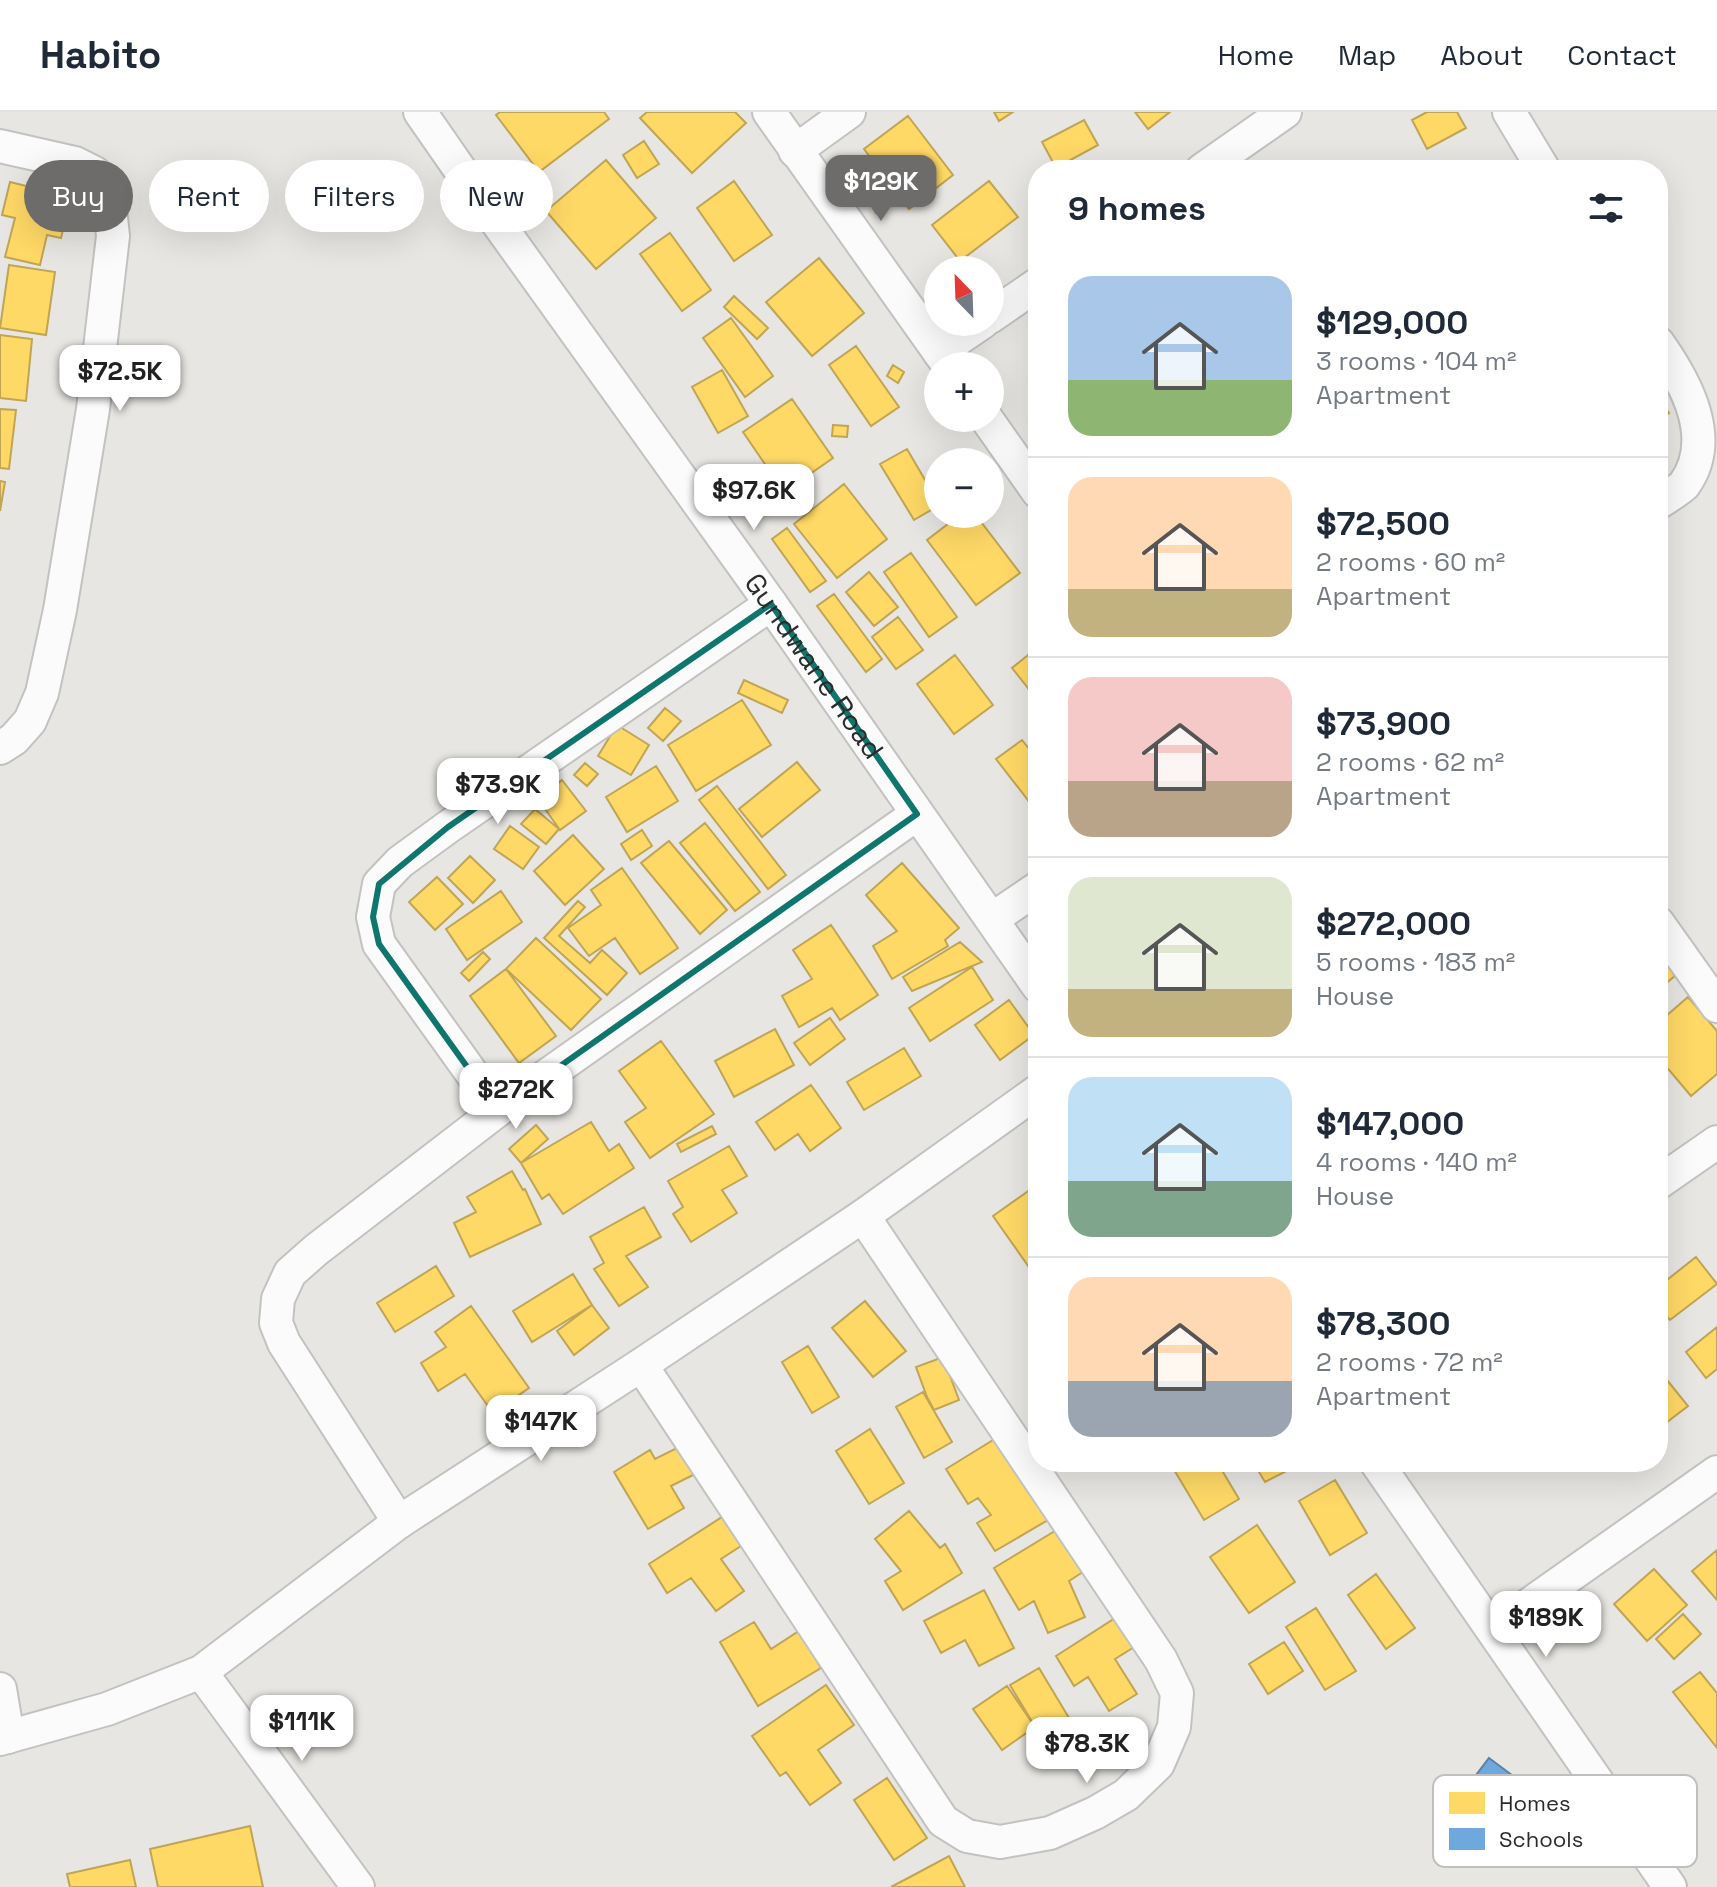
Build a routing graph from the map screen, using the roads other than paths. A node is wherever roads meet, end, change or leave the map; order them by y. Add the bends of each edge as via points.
1 (420, 112) edge
2 (769, 112) edge
3 (849, 112) edge
4 (1285, 112) edge
5 (1509, 112) edge
6 (0, 146) edge
7 (795, 151) junction
8 (1216, 160) edge
9 (1538, 160) edge
10 (1028, 291) edge
11 (1004, 307) edge
12 (968, 336) edge
13 (939, 352) edge
14 (951, 352) edge
15 (1668, 357) edge
16 (996, 432) edge
17 (1028, 478) edge
18 (1668, 496) edge
19 (771, 604) junction
20 (0, 748) edge
21 (917, 814) junction
22 (1028, 895) edge
23 (992, 919) junction
24 (1668, 937) edge
25 (1028, 971) edge
26 (1717, 1006) edge
27 (1028, 1098) edge
28 (498, 1110) junction
29 (1717, 1142) edge
30 (1668, 1176) edge
31 (863, 1216) junction
32 (641, 1365) junction
33 (1028, 1461) edge
34 (1035, 1472) edge
35 (1383, 1472) edge
36 (1717, 1472) edge
37 (399, 1522) junction
38 (1493, 1630) junction
39 (201, 1672) junction
40 (0, 1689) edge
41 (4, 1738) edge
42 (1593, 1775) edge
43 (1656, 1867) edge
44 (358, 1887) edge
45 (1670, 1887) edge

1 - 19 street, Gundwane Road
2 - 7 street
3 - 7 street
4 - 8 street
5 - 9 street
6 - 20 street via 75,163 95,173 108,191 113,236 93,409 42,693 30,721
7 - 13 street
10 - 11 street
12 - 14 street
15 - 18 street via 1696,395 1708,434 1702,463
16 - 17 street
19 - 21 street, Gundwane Road
19 - 28 street via 448,827 379,884 373,917 379,944
21 - 23 street, Gundwane Road
21 - 28 street
22 - 23 street
23 - 25 street, Gundwane Road
24 - 26 street
27 - 31 street
28 - 37 street via 307,1258 290,1273 278,1299 276,1323 284,1343
29 - 30 street
31 - 32 street
31 - 33 street
32 - 34 street via 943,1821 967,1836 1000,1842 1050,1833 1126,1795 1158,1764 1174,1727 1177,1693 1161,1660
32 - 37 street
35 - 38 street
36 - 38 street
37 - 39 street
38 - 42 street
39 - 41 street via 107,1709
39 - 44 street
40 - 41 street
43 - 45 street

